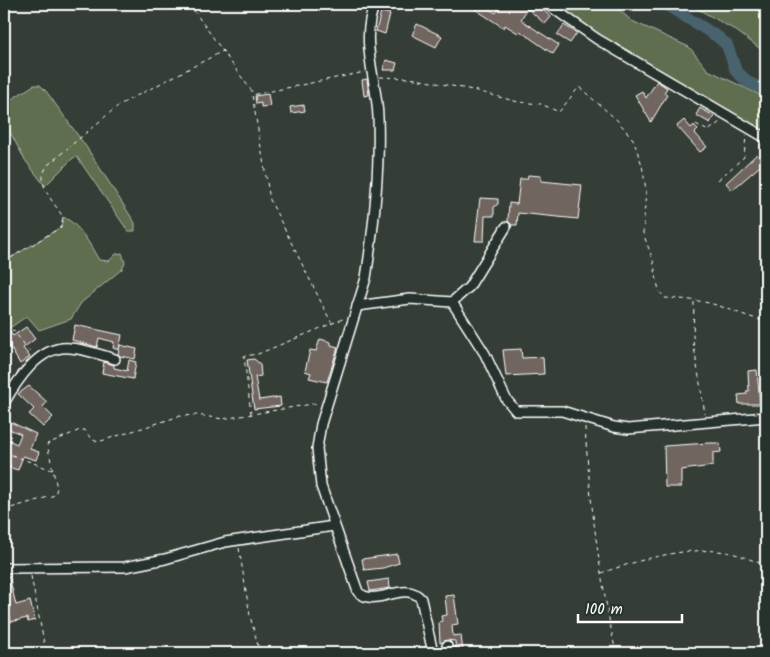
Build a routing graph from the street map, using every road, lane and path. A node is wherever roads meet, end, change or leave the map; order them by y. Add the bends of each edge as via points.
1 (189, 4) edge
2 (375, 4) edge
3 (547, 4) edge
4 (223, 51) junction
5 (374, 74) junction
6 (253, 93) junction
7 (726, 114) junction
8 (696, 124) dead end
9 (745, 125) junction
10 (766, 138) edge
11 (718, 180) dead end
12 (506, 227) dead end
13 (4, 262) edge
14 (694, 301) junction
15 (452, 302) junction
16 (355, 310) junction
17 (766, 321) edge
18 (332, 324) junction
19 (4, 332) edge
20 (115, 359) dead end
21 (37, 360) junction
22 (328, 401) junction
23 (4, 403) edge
24 (252, 414) junction
25 (584, 416) junction
26 (766, 418) edge
27 (707, 422) junction
28 (4, 452) edge
29 (52, 470) junction
30 (4, 510) edge
31 (334, 526) junction
32 (238, 540) junction
33 (766, 565) edge
34 (4, 568) edge
35 (29, 568) junction
36 (600, 573) junction
37 (46, 653) edge
38 (260, 653) edge
39 (433, 653) edge
40 (616, 653) edge

1 - 4 path
2 - 5 street via 368,33
3 - 7 street via 580,28
4 - 6 path
4 - 13 path via 119,105 49,164 42,172 41,181 63,217 61,228
5 - 6 path
5 - 14 path via 473,90 518,102 541,104 559,112 579,87 634,139 646,190 643,233 659,291 665,298
5 - 16 street via 378,143 374,212 366,278
6 - 18 path via 270,200
7 - 8 path via 712,130
7 - 9 street
9 - 10 street
9 - 11 path via 747,146 744,157
12 - 15 street via 469,287
14 - 17 path
14 - 27 path via 693,341
15 - 16 street via 410,300
15 - 25 street via 516,411 562,411
16 - 18 path
16 - 22 street
18 - 24 path via 258,354 244,356
19 - 21 path via 13,330
20 - 21 street via 66,348 51,351
21 - 23 street via 23,374
22 - 24 path
22 - 31 street via 317,448 318,468
24 - 29 path via 223,419 180,416 98,442 91,439 85,430 80,430 47,444
25 - 27 street via 628,429
25 - 36 path
26 - 27 street
28 - 29 path
29 - 30 path via 57,488 55,495
31 - 32 street
31 - 39 street via 362,596 372,598 408,591 421,599
32 - 35 street via 125,566
32 - 38 path
33 - 36 path via 726,552 688,552 640,560
34 - 35 street
35 - 37 path
36 - 40 path

